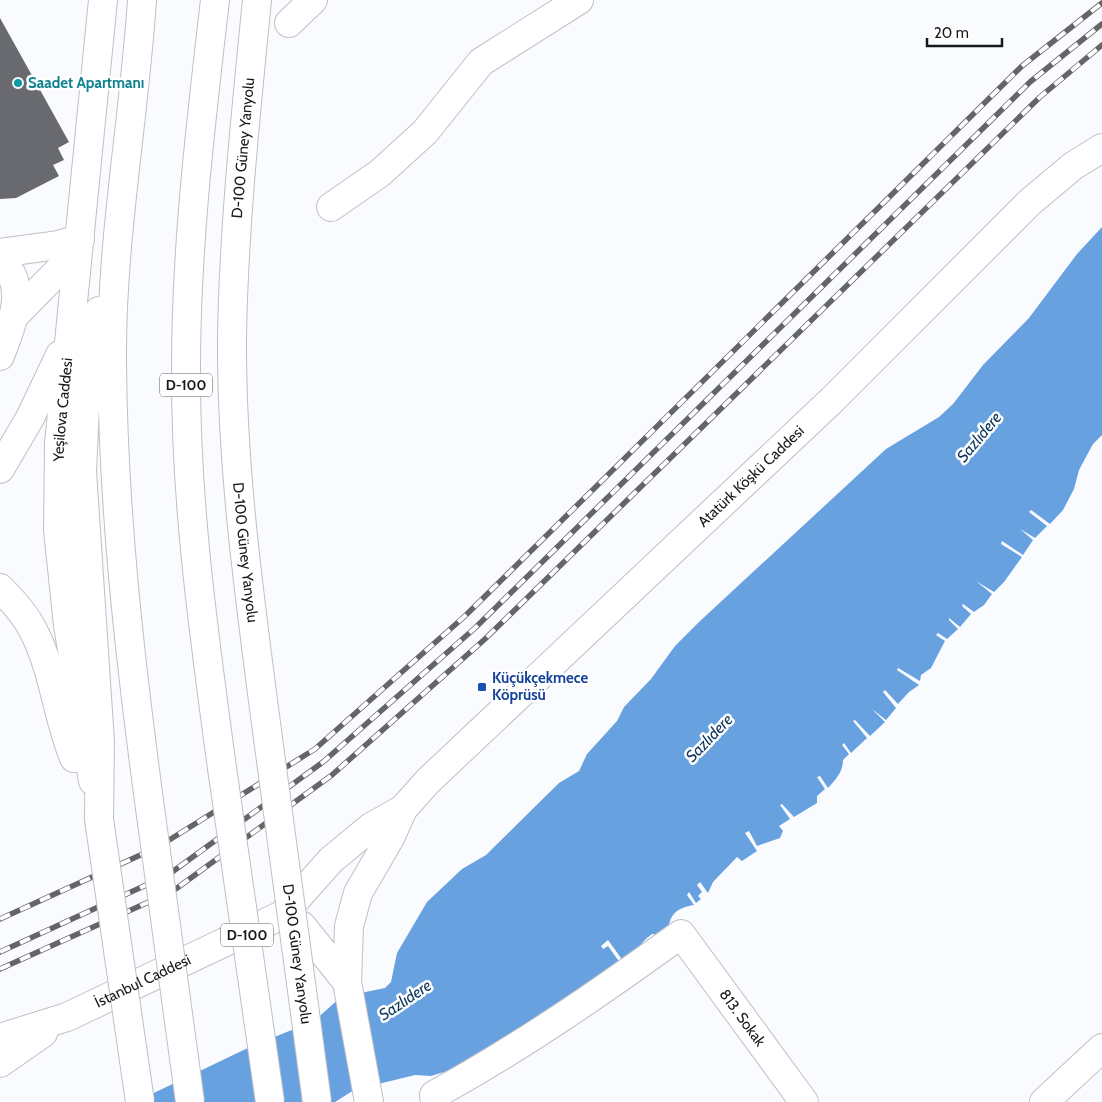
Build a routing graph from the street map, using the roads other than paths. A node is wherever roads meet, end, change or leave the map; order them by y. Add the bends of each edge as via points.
1 (103, 0) edge
2 (142, 0) edge
3 (215, 0) edge
4 (256, 0) edge
5 (313, 0) edge
6 (579, 0) edge
7 (289, 23) dead end
8 (1102, 148) edge
9 (123, 179) junction
10 (330, 207) dead end
11 (80, 240) junction
12 (0, 253) edge
13 (0, 260) edge
14 (16, 314) junction
15 (69, 333) junction
16 (0, 356) edge
17 (0, 469) edge
18 (5, 597) edge
19 (403, 808) junction
20 (99, 819) junction
21 (282, 915) junction
22 (347, 982) junction
23 (67, 1017) junction
24 (0, 1038) edge
25 (1102, 1048) edge
26 (0, 1063) edge
27 (140, 1102) edge
28 (190, 1102) edge
29 (270, 1102) edge
30 (317, 1102) edge
31 (369, 1102) edge
32 (435, 1102) edge
33 (804, 1102) edge
34 (1044, 1102) edge

1 - 11 main road, Yeşilova Caddesi
2 - 9 main road via 137,78
3 - 29 main road, D-100, bridge via 191,248 186,367 188,462 200,603
4 - 30 main road, D-100 Güney Yanyolu, bridge via 235,234 232,337 235,450 267,731
5 - 7 main road
6 - 10 main road via 481,62 425,132 380,173
8 - 19 main road, Atatürk Köşkü Caddesi via 1073,166 1030,202 832,400
9 - 20 main road via 110,238 85,406 82,472 100,742
9 - 28 main road, bridge via 112,360 122,563 133,674
11 - 12 main road
11 - 14 main road via 70,259
11 - 15 main road, Yeşilova Caddesi
13 - 14 main road via 8,267 15,283
14 - 16 main road
15 - 17 main road via 30,418
15 - 20 main road, Yeşilova Caddesi via 59,443 58,530 70,644
18 - 20 main road via 33,630 49,671 70,749
19 - 21 main road via 371,827 331,860
19 - 22 main road via 390,838 358,893 349,926
20 - 27 main road, bridge
21 - 22 main road via 302,926
21 - 23 main road, İstanbul Caddesi
22 - 31 main road
23 - 24 main road, İstanbul Caddesi
23 - 26 main road
25 - 34 main road
32 - 33 main road, 813. Sokak via 434,1095 601,992 681,934

